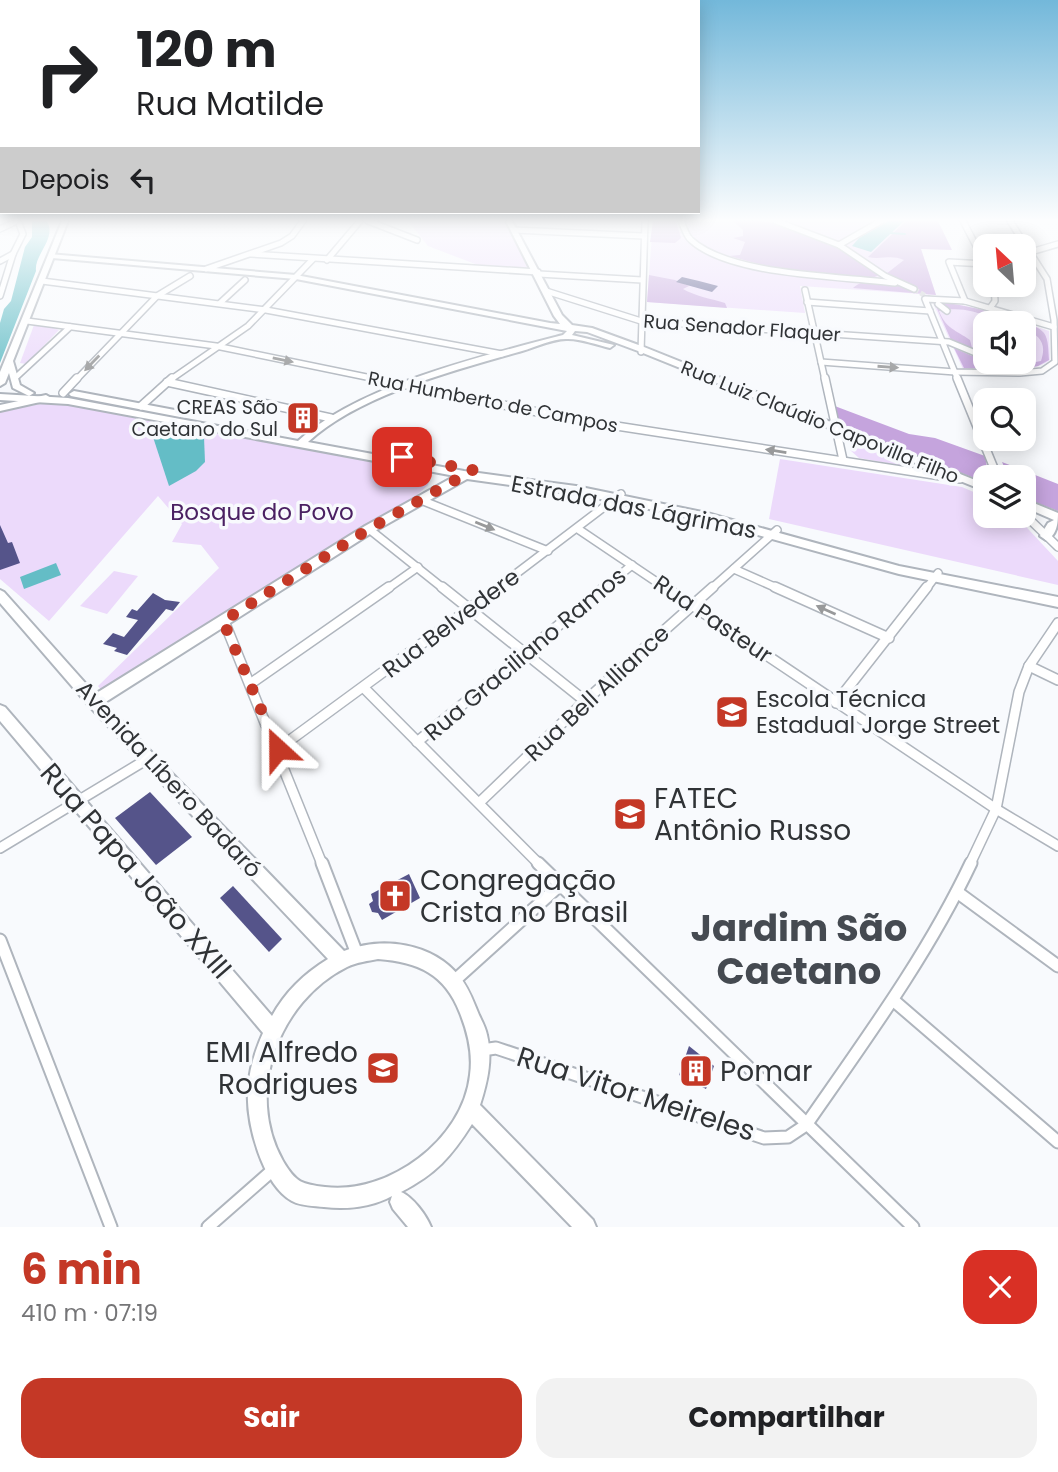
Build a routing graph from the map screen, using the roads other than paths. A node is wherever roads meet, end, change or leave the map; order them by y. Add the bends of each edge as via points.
1 (186, 278) edge
2 (221, 278) edge
3 (273, 278) edge
4 (295, 278) edge
5 (540, 278) edge
6 (616, 278) edge
7 (858, 278) edge
8 (888, 278) edge
9 (956, 278) edge
10 (1046, 278) edge
11 (872, 279) joint
12 (244, 280) junction
13 (642, 280) joint
14 (42, 281) joint
15 (293, 281) junction
16 (895, 283) junction
17 (2, 286) edge
18 (914, 289) tunnel mouth
19 (805, 290) dead end
20 (546, 291) junction
21 (0, 296) edge
22 (158, 296) junction
23 (995, 298) edge
24 (965, 301) junction
25 (807, 302) junction
26 (220, 303) junction
27 (938, 304) tunnel mouth
28 (1055, 304) edge
29 (990, 308) junction
30 (266, 310) junction
31 (930, 311) junction
32 (947, 311) dead end
33 (558, 316) junction
34 (27, 321) junction
35 (641, 321) junction
36 (1055, 322) edge
37 (567, 326) junction
38 (70, 327) junction
39 (549, 329) junction
40 (121, 333) junction
41 (815, 333) junction
42 (564, 337) junction
43 (943, 341) junction
44 (618, 343) junction
45 (216, 346) junction
46 (528, 347) junction
47 (641, 350) junction
48 (973, 352) edge
49 (502, 355) junction
50 (10, 362) junction
51 (821, 362) junction
52 (955, 372) junction
53 (14, 379) junction
54 (167, 382) junction
55 (0, 383) edge
56 (407, 385) junction
57 (0, 392) edge
58 (29, 393) junction
59 (63, 393) junction
60 (0, 397) edge
61 (46, 398) junction
62 (141, 406) junction
63 (0, 408) edge
64 (331, 418) junction
65 (835, 429) junction
66 (301, 442) junction
67 (843, 460) junction
68 (993, 465) edge
69 (428, 468) junction
70 (470, 472) junction
71 (960, 479) junction
72 (973, 484) edge
73 (433, 493) junction
74 (619, 497) junction
75 (421, 500) junction
76 (1036, 509) edge
77 (1058, 520) edge
78 (1036, 526) edge
79 (369, 529) junction
80 (578, 529) junction
81 (775, 532) junction
82 (1046, 536) junction
83 (1058, 547) edge
84 (548, 551) junction
85 (632, 565) junction
86 (418, 567) junction
87 (734, 569) junction
88 (937, 576) junction
89 (0, 594) edge
90 (1058, 595) edge
91 (1058, 602) edge
92 (694, 605) junction
93 (470, 610) junction
94 (223, 621) junction
95 (1058, 623) edge
96 (888, 638) junction
97 (524, 654) junction
98 (1030, 666) junction
99 (1058, 680) edge
100 (250, 684) junction
101 (364, 688) junction
102 (585, 701) junction
103 (94, 702) junction
104 (836, 703) junction
105 (0, 711) edge
106 (418, 742) junction
107 (278, 749) junction
108 (149, 758) junction
109 (480, 802) junction
110 (76, 803) junction
111 (996, 809) junction
112 (1058, 846) edge
113 (0, 848) edge
114 (560, 885) junction
115 (957, 892) junction
116 (0, 940) edge
117 (349, 957) junction
118 (1058, 966) edge
119 (454, 981) junction
120 (893, 1000) junction
121 (272, 1031) junction
122 (482, 1051) junction
123 (474, 1112) junction
124 (806, 1125) junction
125 (1058, 1142) edge
126 (275, 1169) junction
127 (400, 1202) junction
128 (111, 1227) edge
129 (208, 1227) edge
130 (421, 1227) edge
131 (586, 1227) edge
132 (914, 1227) edge

1 - 22 street
2 - 12 street
3 - 15 street
4 - 15 street
5 - 20 street
6 - 13 street
7 - 11 street
8 - 16 street
9 - 24 street
10 - 28 street
11 - 16 street
12 - 15 street
12 - 26 street
13 - 35 street
14 - 22 street
14 - 34 main road
15 - 30 street
15 - 39 street
16 - 18 street
17 - 21 street
19 - 25 street
20 - 33 street
20 - 35 street, Rua Senador Flaquer
22 - 26 street
22 - 40 street
23 - 29 street
24 - 29 street
24 - 31 street via 925,299
25 - 31 street
25 - 41 street
26 - 30 street
27 - 32 street
28 - 36 street
29 - 36 street
30 - 45 street
30 - 49 street
31 - 43 street
33 - 37 street
33 - 39 street
34 - 38 street, Rua Humberto de Campos
34 - 50 main road
35 - 41 street, Rua Senador Flaquer
35 - 47 street
36 - 52 street via 1055,362 1042,371
37 - 39 street, Rua Luiz Claúdio Capovilla Filho
37 - 42 street via 571,331
37 - 44 street, Rua Luiz Claúdio Capovilla Filho
38 - 40 street, Rua Humberto de Campos
38 - 53 street
39 - 42 street, Rua Luiz Claúdio Capovilla Filho
39 - 46 street via 540,342
40 - 45 street, Rua Humberto de Campos
40 -> 59 street
41 - 43 street, Rua Senador Flaquer
41 - 51 street
42 - 44 street, Rua Luiz Claúdio Capovilla Filho
42 - 46 street
43 - 48 street, Rua Senador Flaquer
43 - 52 street
44 - 47 street, Rua Luiz Claúdio Capovilla Filho
45 - 54 street
45 -> 56 street, Rua Humberto de Campos
46 - 49 street
47 - 65 street, Rua Luiz Claúdio Capovilla Filho
49 - 56 street
50 - 53 street
50 - 55 main road
51 -> 52 street
51 - 65 street
52 - 68 street
53 - 58 main road
54 - 62 street
54 - 64 street
56 - 64 street
67 -> 56 street, Rua Humberto de Campos via 606,425
57 - 58 street, Estrada das Lágrimas
58 - 59 street, Estrada das Lágrimas
59 - 62 street, Estrada das Lágrimas
60 - 61 street, Estrada das Lágrimas
61 - 63 street
61 - 66 street, Estrada das Lágrimas
62 - 66 street, Estrada das Lágrimas
64 - 66 street
65 - 67 street
65 - 71 street, Rua Luiz Claúdio Capovilla Filho
66 - 69 street, Estrada das Lágrimas
66 - 70 street, Estrada das Lágrimas
67 - 71 street, Rua Humberto de Campos
69 - 70 street, Estrada das Lágrimas
69 - 73 street via 434,480
70 - 73 street
70 - 74 street, Estrada das Lágrimas
71 - 72 street, Rua Luiz Claúdio Capovilla Filho
73 - 75 street
74 - 80 street, Rua Belvedere
74 - 81 street, Estrada das Lágrimas
75 - 79 street
75 -> 84 street
76 - 77 street
77 - 82 street
78 - 82 street
79 - 86 street
79 - 94 street
80 - 84 street, Rua Belvedere
80 - 85 street, Rua Pasteur
81 - 87 street, Rua Bell Alliance
81 - 88 street, Estrada das Lágrimas via 880,566
82 - 83 street
84 - 93 street, Rua Belvedere
85 - 92 street, Rua Pasteur
85 - 97 street, Rua Graciliano Ramos
86 - 93 street
86 - 100 street
87 - 92 street, Rua Bell Alliance
96 -> 87 street
88 - 90 street, Estrada das Lágrimas
88 - 91 street, Estrada das Lágrimas
88 - 96 street
89 - 103 street, Avenida Líbero Badaró
92 - 102 street, Rua Bell Alliance
92 - 104 street, Rua Pasteur
93 - 97 street
93 - 101 street, Rua Belvedere
94 - 100 street
94 - 103 street
95 - 98 street
96 - 104 street
97 - 102 street
97 - 106 street, Rua Graciliano Ramos
98 - 99 street
98 - 111 street via 1010,728
100 - 107 street
101 - 106 street
101 - 107 street, Rua Belvedere
102 - 109 street, Rua Bell Alliance
103 - 108 street, Avenida Líbero Badaró
104 - 111 street, Rua Pasteur
105 - 110 street, Rua Papa João XXIII
106 - 109 street
107 - 117 street
108 - 110 street
108 - 117 street, Avenida Líbero Badaró
109 - 114 street
110 - 113 street
110 - 121 street, Rua Papa João XXIII
111 - 112 street, Rua Pasteur
111 - 115 street
114 - 119 street
114 - 124 street
115 - 118 street
115 - 120 street
116 - 128 street
117 - 119 street via 400,951 438,967
117 - 121 street via 314,977
119 - 122 street via 473,1013
120 - 124 street
120 - 125 street
121 - 126 street via 256,1094 259,1127
122 - 123 street via 482,1078
122 - 124 street, Rua Vitor Meireles via 496,1048 764,1138 788,1137
123 - 127 street via 464,1139 442,1170
123 - 131 street
124 - 132 street
126 - 127 street via 288,1186 315,1205 347,1214 381,1210
126 - 129 street
127 - 130 street

